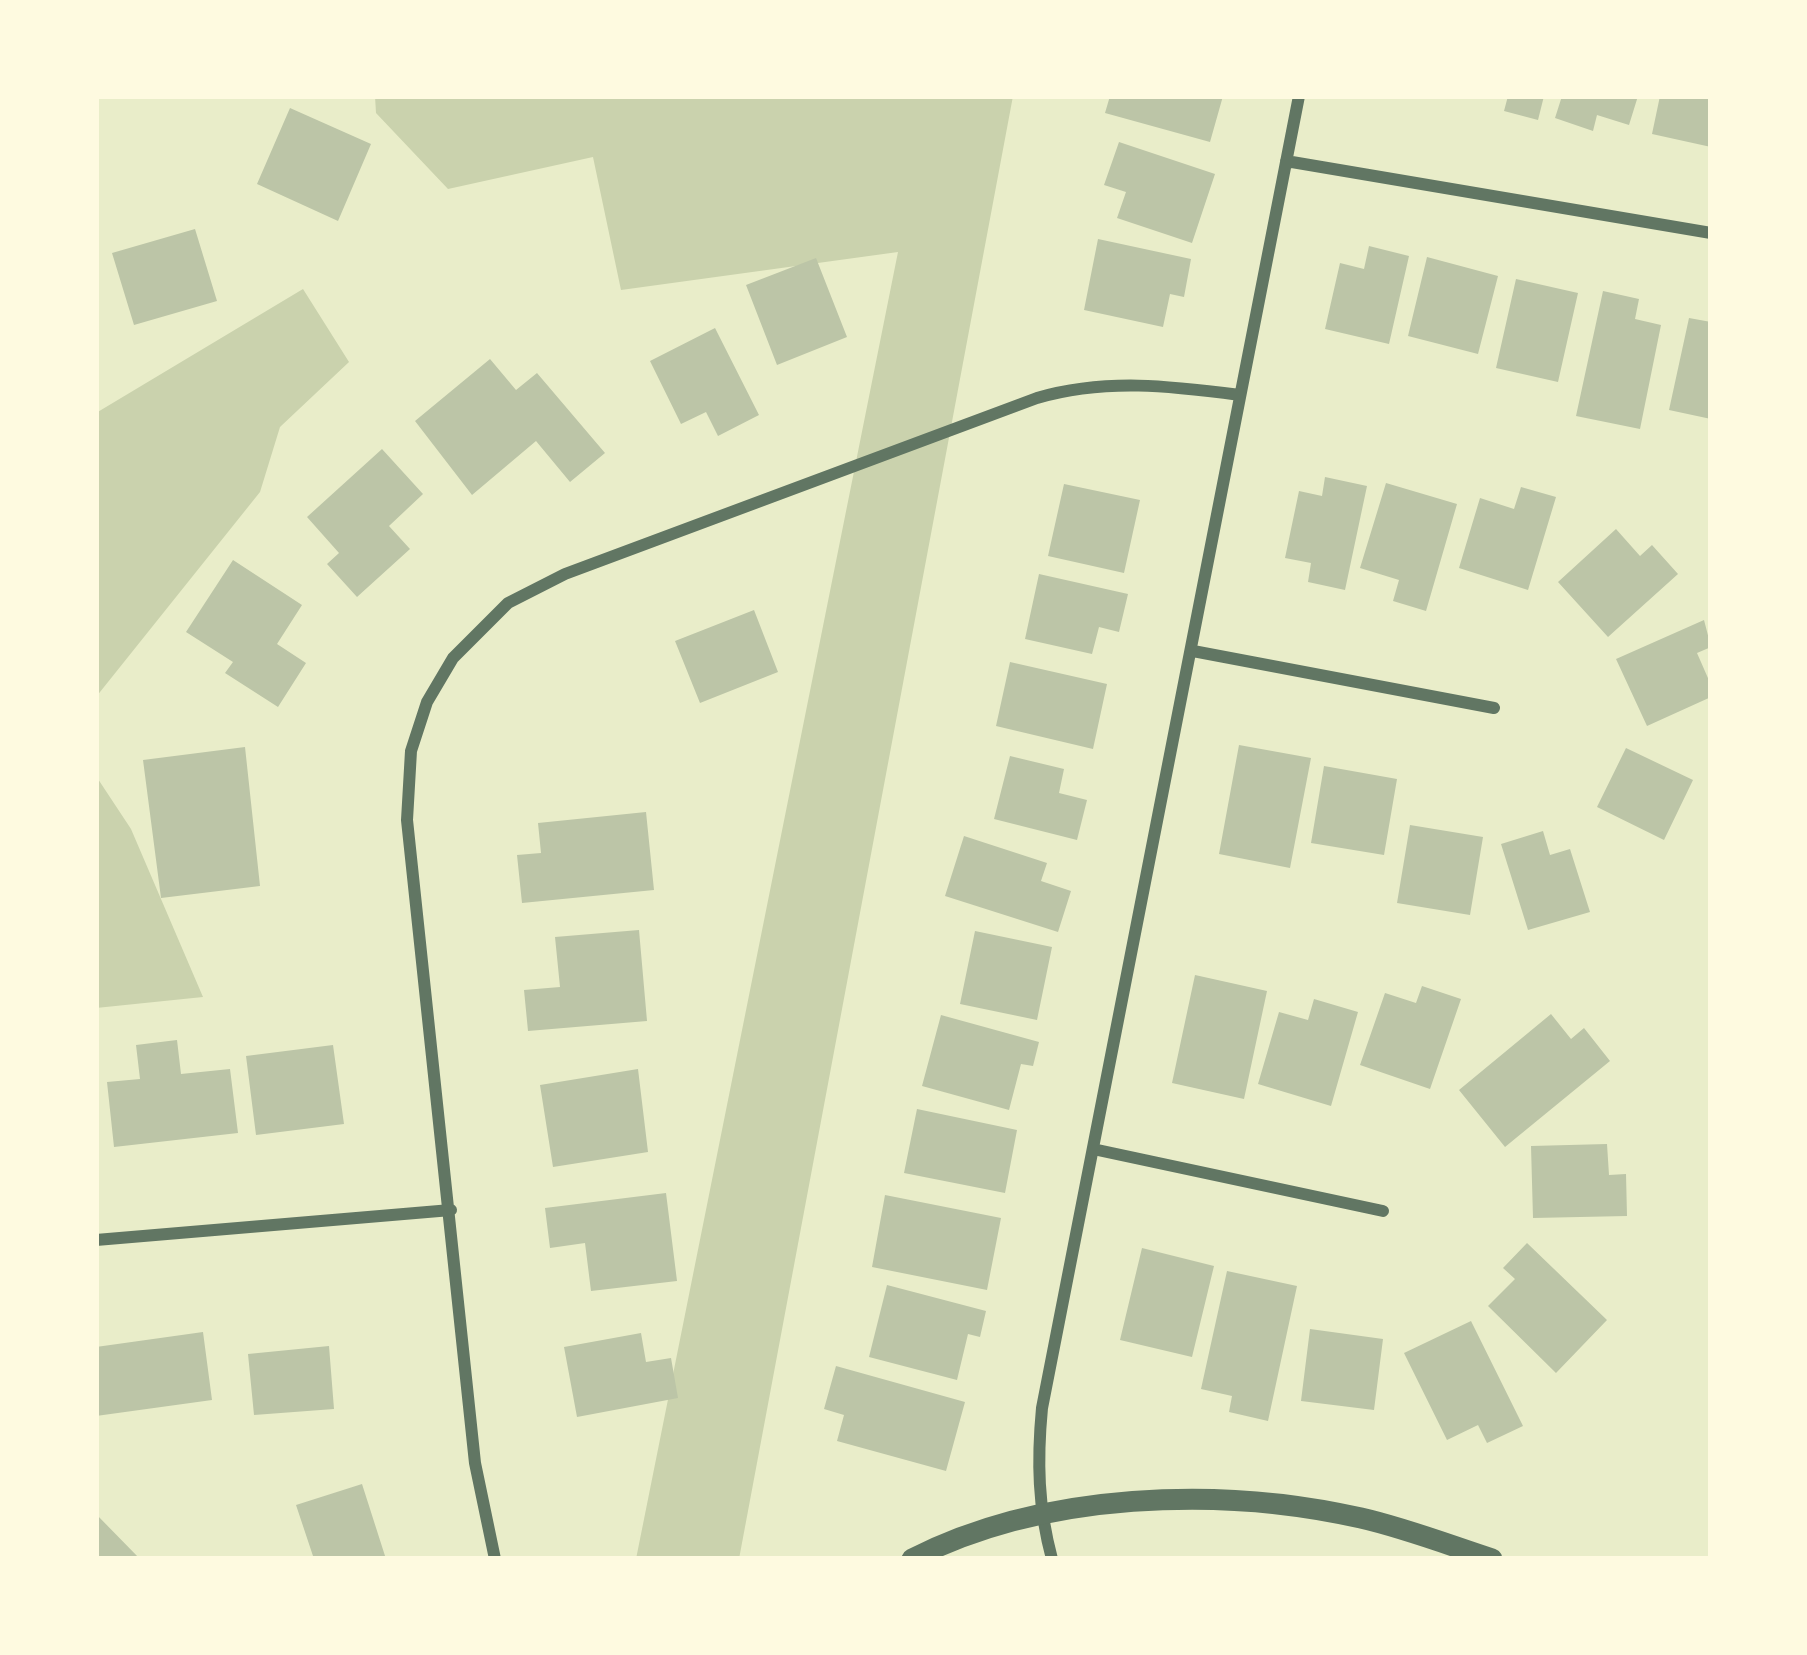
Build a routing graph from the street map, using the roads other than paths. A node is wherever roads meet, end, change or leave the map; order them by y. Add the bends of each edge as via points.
1 (1299, 96) edge
2 (1286, 161) junction
3 (1711, 233) edge
4 (1240, 395) junction
5 (1193, 651) junction
6 (1494, 708) dead end
7 (1093, 1149) junction
8 (451, 1210) junction
9 (1383, 1211) dead end
10 (96, 1240) edge
11 (1041, 1516) junction
12 (495, 1559) edge
13 (912, 1559) edge
14 (1052, 1559) edge
15 (1492, 1559) edge

1 - 2 street
2 - 3 street
2 - 4 street
4 - 5 street
4 - 8 street via 1106,384 1037,398 565,574 488,620 427,702 411,752 407,820
5 - 6 street
5 - 7 street
7 - 9 street
7 - 11 street via 1042,1408
8 - 10 street
8 - 12 street via 476,1463
11 - 13 street
11 - 14 street
11 - 15 street via 1219,1498 1364,1519

